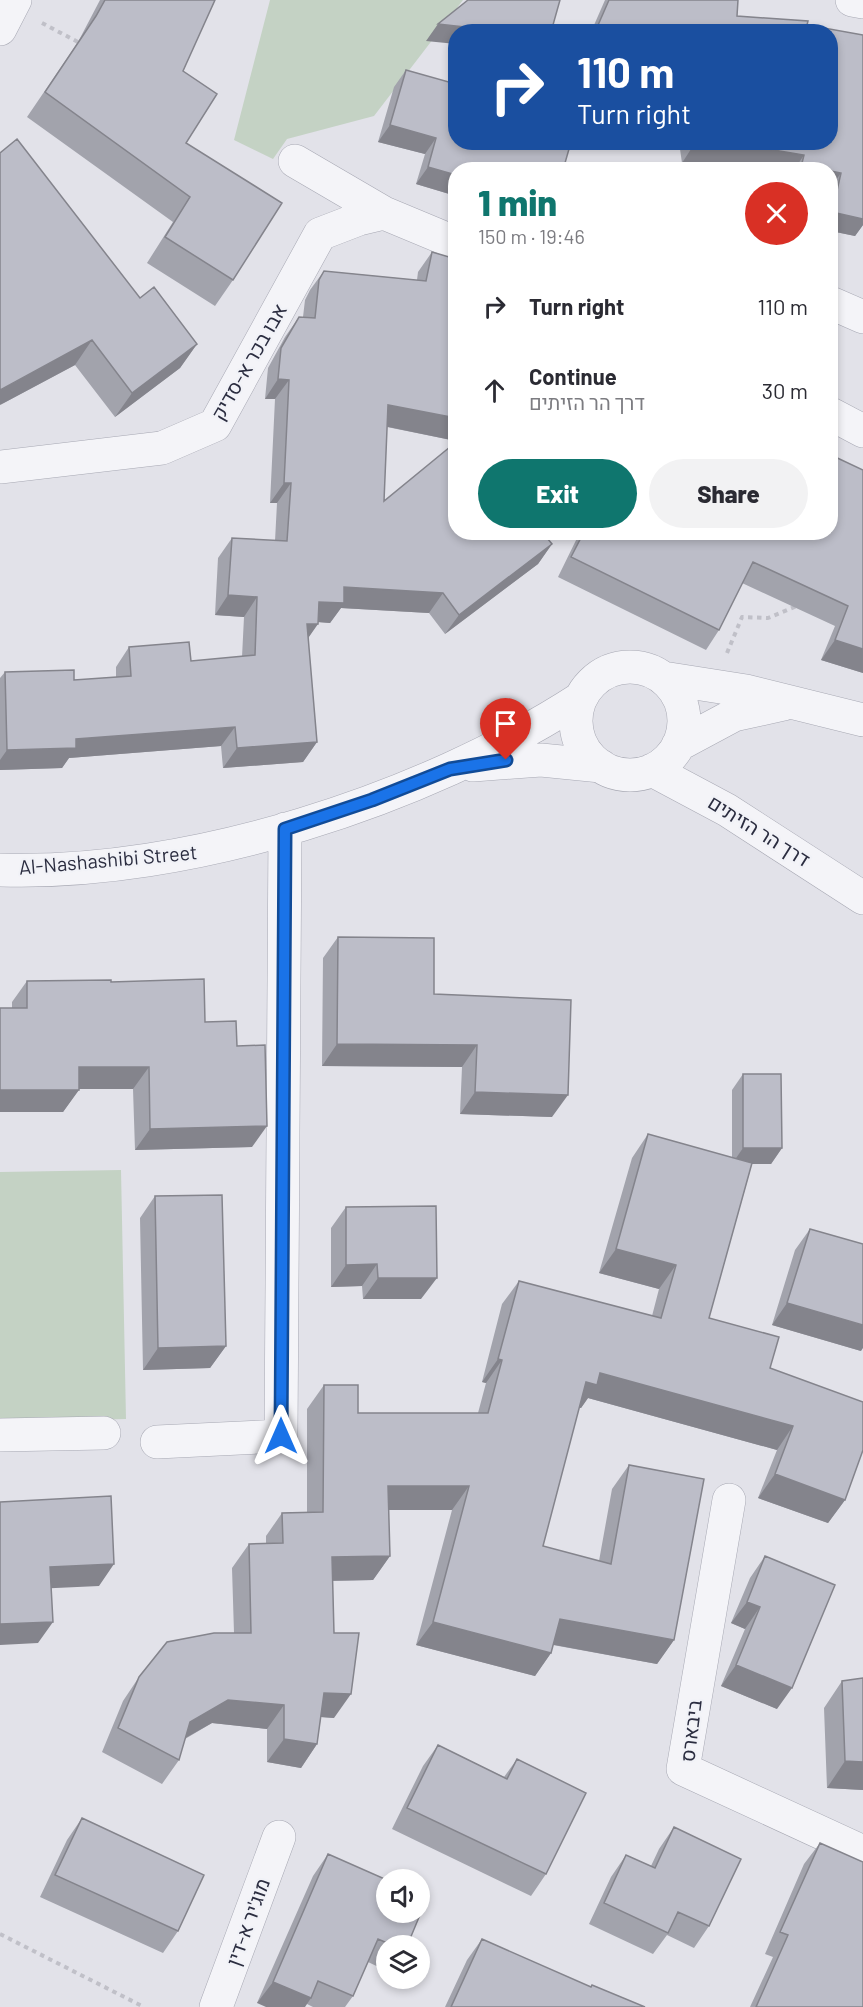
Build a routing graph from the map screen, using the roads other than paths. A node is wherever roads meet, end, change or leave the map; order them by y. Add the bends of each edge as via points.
1 (852, 0) edge
2 (863, 2) edge
3 (25, 10) edge
4 (0, 29) edge
5 (295, 161) dead end
6 (384, 213) junction
7 (448, 240) edge
8 (838, 306) edge
9 (863, 317) edge
10 (838, 418) edge
11 (863, 431) edge
12 (0, 466) edge
13 (663, 678) junction
14 (581, 698) junction
15 (801, 704) junction
16 (863, 720) edge
17 (678, 745) junction
18 (600, 766) junction
19 (450, 769) junction
20 (652, 770) junction
21 (285, 829) junction
22 (1, 870) edge
23 (863, 898) edge
24 (104, 1433) dead end
25 (0, 1435) edge
26 (157, 1442) dead end
27 (729, 1500) dead end
28 (279, 1837) dead end
29 (863, 1852) edge
30 (216, 2007) edge

1 - 2 street
3 - 4 street
5 - 6 street
6 - 7 street
6 - 12 street, אבו בכר א-סדיק via 320,234 215,425 162,448
8 - 9 street
10 - 11 street
13 - 14 street via 649,670 618,669 590,684
13 - 15 street
13 - 17 street via 680,702 683,731
14 - 18 street via 576,712 580,743
14 - 19 street
15 - 16 street
15 - 17 street via 782,704 734,715
17 - 20 street
18 - 19 street via 520,760
18 - 20 street via 626,775
19 - 21 street, Al-Nashashibi Street
20 - 23 street, דרך הר הזיתים via 710,800
21 - 22 street, Al-Nashashibi Street via 162,859
21 - 26 street via 281,1436
24 - 25 street
27 - 29 street, ביבארס via 683,1769
28 - 30 street, מוג'יר א-דין

